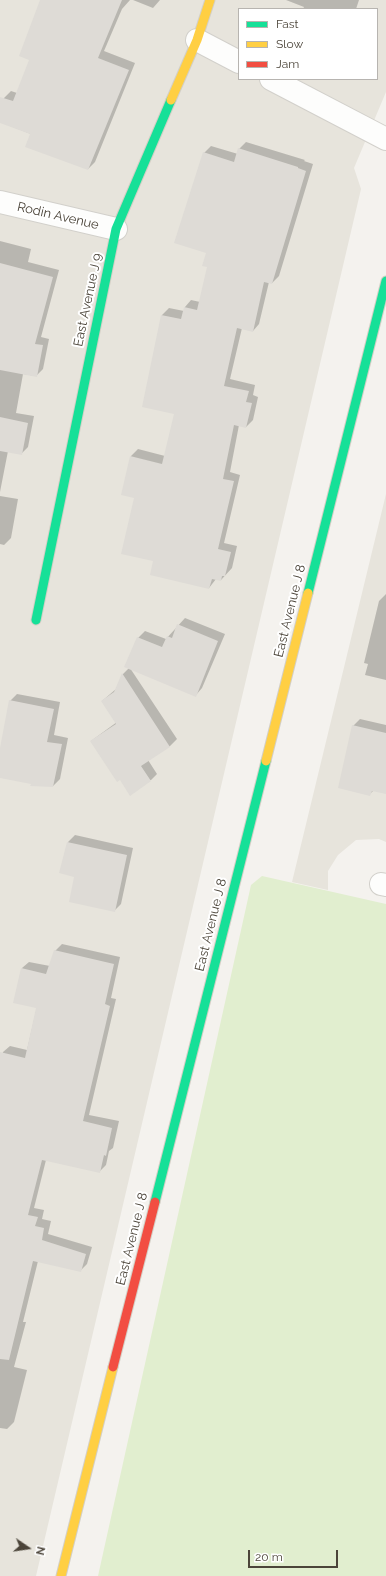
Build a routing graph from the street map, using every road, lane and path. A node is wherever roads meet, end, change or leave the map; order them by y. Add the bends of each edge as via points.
1 (210, 0) edge
2 (197, 40) junction
3 (238, 61) edge
4 (273, 80) edge
5 (386, 139) edge
6 (0, 202) edge
7 (116, 229) junction
8 (386, 281) edge
9 (36, 620) dead end
10 (61, 1576) edge

1 - 2 street, East Avenue J 9
2 - 3 street
2 - 7 street, East Avenue J 9
4 - 5 street
6 - 7 street, Rodin Avenue
7 - 9 street, East Avenue J 9
8 - 10 street, East Avenue J 8

